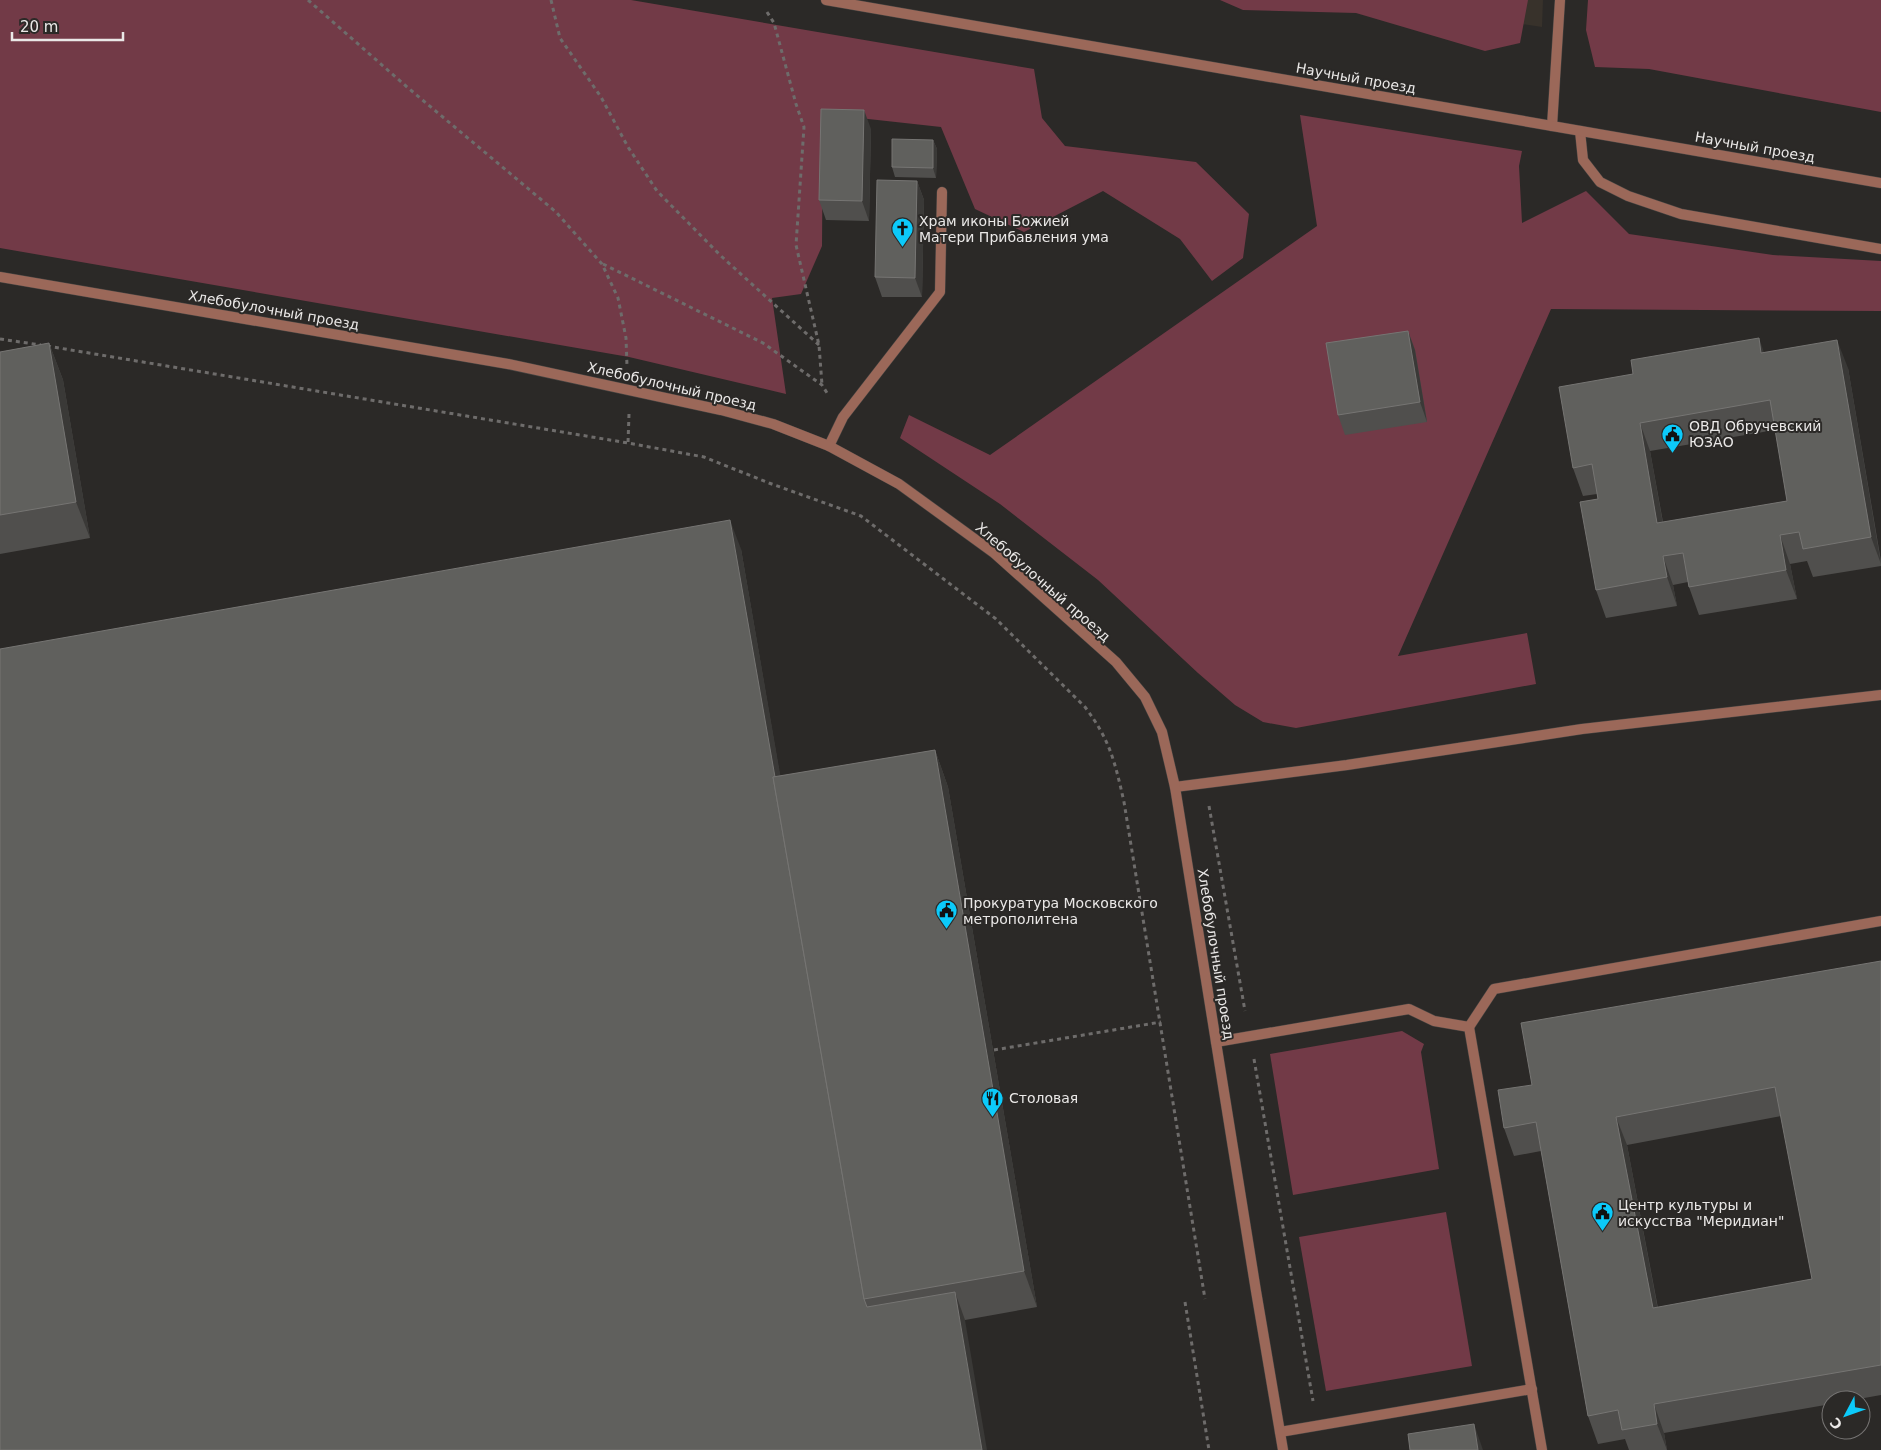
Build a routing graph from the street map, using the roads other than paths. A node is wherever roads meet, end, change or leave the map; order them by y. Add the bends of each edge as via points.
1 (826, 0) edge
2 (1560, 0) edge
3 (849, 2) edge
4 (1552, 126) junction
5 (1580, 131) junction
6 (1881, 183) edge
7 (942, 192) dead end
8 (1881, 248) edge
9 (0, 277) edge
10 (829, 446) junction
11 (1881, 695) edge
12 (1175, 787) junction
13 (1881, 921) edge
14 (1469, 1027) junction
15 (1216, 1042) junction
16 (1532, 1389) junction
17 (1280, 1432) junction
18 (1283, 1450) edge
19 (1542, 1450) edge

1 - 3 street, Научный проезд
2 - 4 street
3 - 4 street, Научный проезд
4 - 5 street, Научный проезд
5 - 6 street, Научный проезд
5 - 8 street via 1583,160 1600,182 1628,196 1680,214
7 - 10 street via 940,292 843,417
9 - 10 street, Хлебобулочный проезд via 508,364 721,410 773,424
10 - 12 street, Хлебобулочный проезд via 899,484 994,553 1116,662 1145,697 1162,732
11 - 12 street via 1582,730
12 - 15 street, Хлебобулочный проезд
13 - 14 street via 1494,989
14 - 15 street via 1434,1021 1409,1009
14 - 16 street
15 - 17 street, Хлебобулочный проезд
16 - 17 street
16 - 19 street
17 - 18 street, Хлебобулочный проезд

